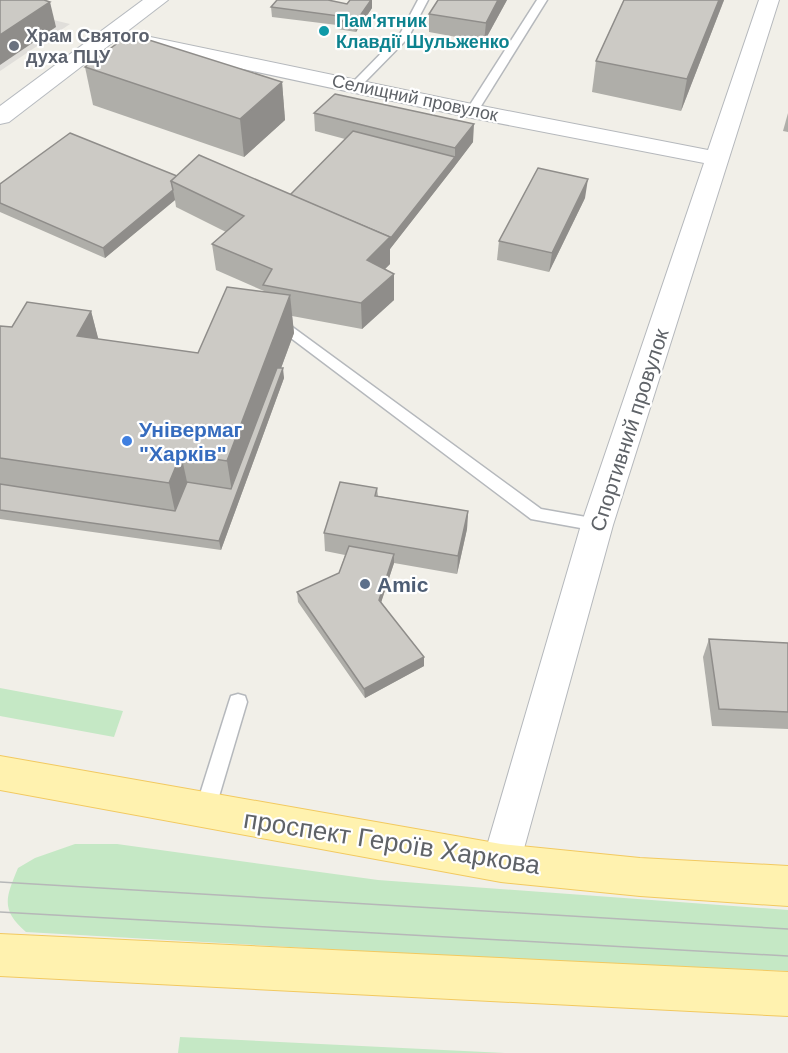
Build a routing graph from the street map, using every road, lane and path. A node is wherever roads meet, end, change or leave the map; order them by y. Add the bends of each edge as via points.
1 (157, 0) edge
2 (423, 0) edge
3 (542, 0) edge
4 (769, 0) edge
5 (112, 35) junction
6 (356, 86) junction
7 (472, 111) junction
8 (0, 117) edge
9 (719, 159) junction
10 (275, 319) edge
11 (597, 525) junction
12 (238, 702) dead end
13 (0, 773) edge
14 (205, 810) junction
15 (501, 863) junction
16 (788, 886) edge
17 (0, 955) edge
18 (788, 994) edge

1 - 5 main road
2 - 6 lane via 417,17 385,59
3 - 7 lane
4 - 9 street, Спортивний провулок
5 - 6 street, Селищний провулок
5 - 8 main road
6 - 7 street, Селищний провулок
7 - 9 street, Селищний провулок
9 - 11 street, Спортивний провулок
10 - 11 lane via 537,515
11 - 15 street, Спортивний провулок
12 - 14 lane
13 - 14 main road, проспект Героїв Харкова
14 - 15 main road, проспект Героїв Харкова
15 - 16 main road, проспект Героїв Харкова
17 - 18 main road

